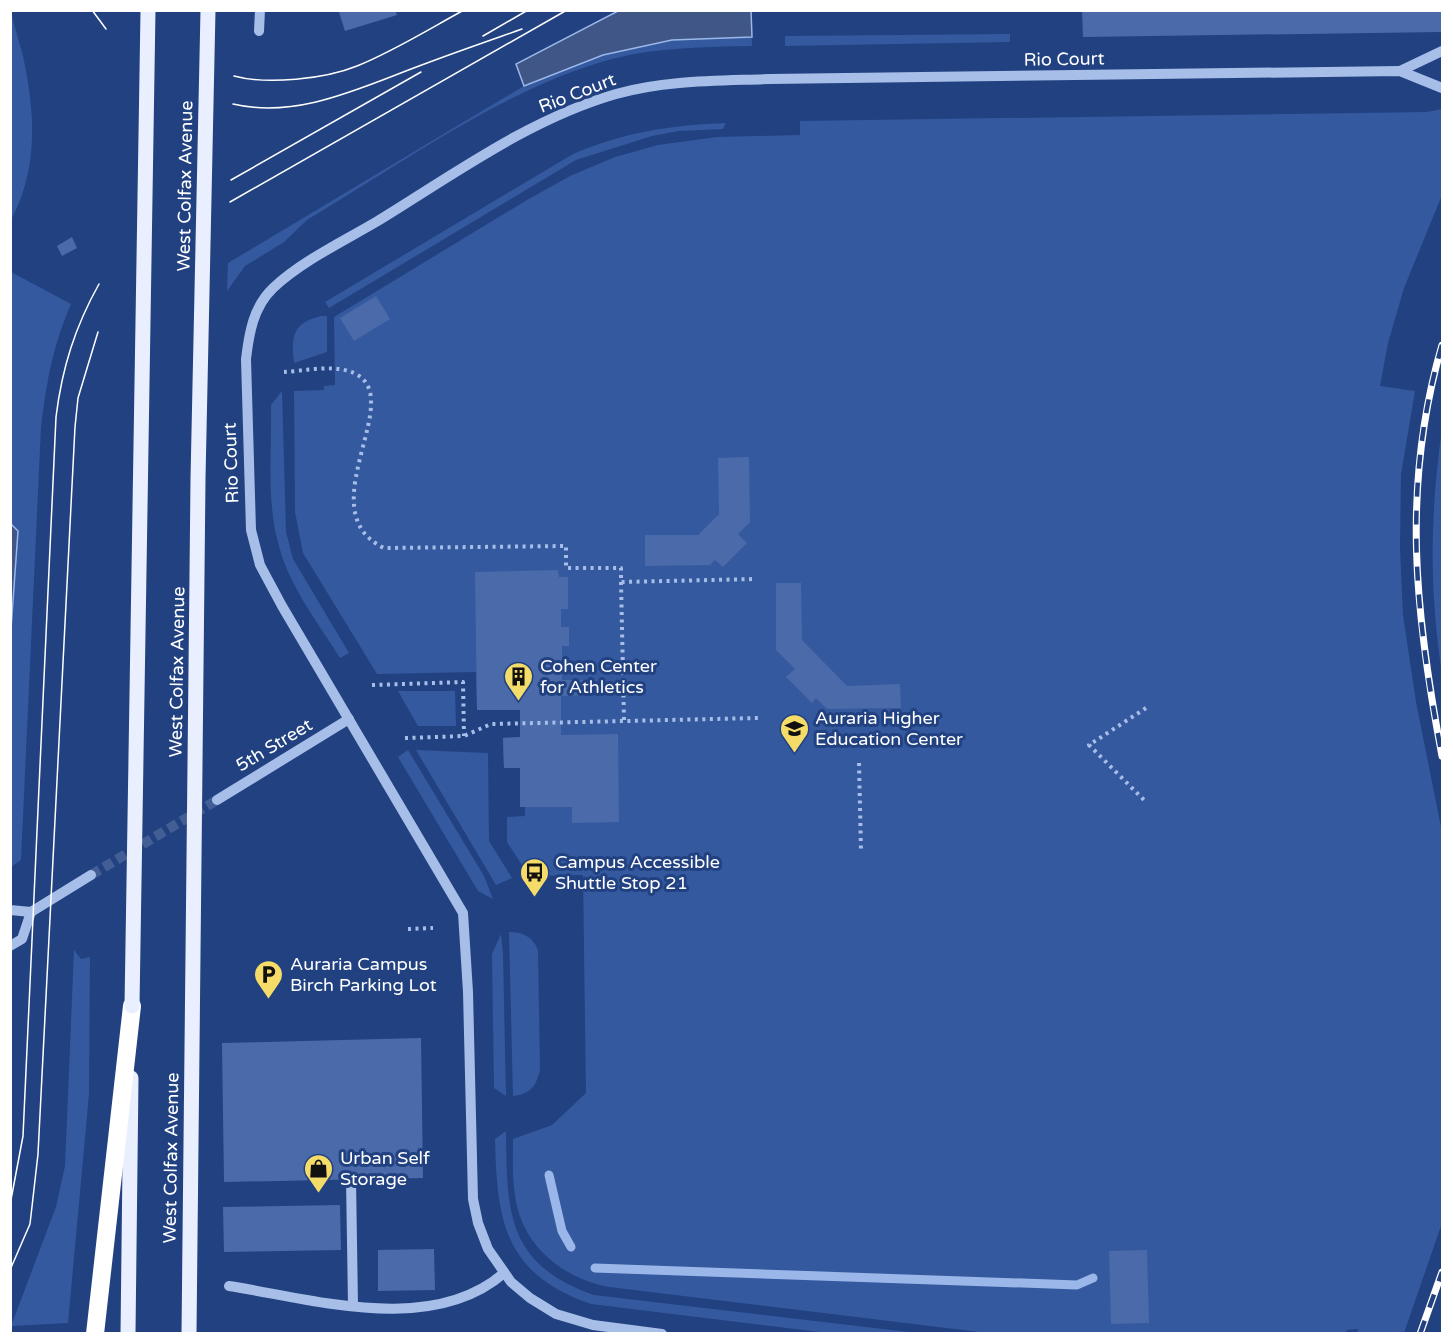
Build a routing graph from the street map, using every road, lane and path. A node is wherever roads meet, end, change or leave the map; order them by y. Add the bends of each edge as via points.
1 (148, 10) edge
2 (208, 10) edge
3 (260, 10) edge
4 (259, 31) dead end
5 (1443, 51) edge
6 (1400, 71) junction
7 (1443, 88) edge
8 (284, 372) dead end
9 (756, 579) dead end
10 (621, 582) junction
11 (372, 685) dead end
12 (1146, 708) dead end
13 (759, 718) dead end
14 (349, 719) junction
15 (624, 720) junction
16 (464, 736) junction
17 (405, 738) dead end
18 (859, 763) dead end
19 (217, 800) tunnel mouth
20 (1147, 802) dead end
21 (861, 851) dead end
22 (91, 875) tunnel mouth
23 (10, 910) edge
24 (31, 912) junction
25 (433, 928) dead end
26 (408, 929) dead end
27 (10, 946) edge
28 (132, 1006) junction
29 (351, 1179) dead end
30 (504, 1273) junction
31 (229, 1286) dead end
32 (353, 1305) junction
33 (95, 1334) edge
34 (128, 1334) edge
35 (189, 1334) edge
36 (662, 1334) edge

1 - 28 main road, bridge
2 - 35 main road, West Colfax Avenue, bridge via 198,479
3 - 4 street
5 - 6 street, Rio Court
6 - 7 street, Rio Court
6 - 14 street, Rio Court via 770,79 640,88 580,106 521,134 305,265 272,289 249,332 245,392 251,530 260,565
8 - 10 path via 347,370 357,375 370,392 370,412 353,495 353,511 369,541 384,548 566,546 566,568 621,568
9 - 10 path
10 - 15 path
11 - 16 path via 464,682
12 - 20 path via 1089,745
13 - 15 path
14 - 19 street, 5th Street
14 - 30 street via 464,913 473,1199 488,1249
15 - 16 path via 491,724
16 - 17 path
18 - 21 path
22 - 24 street
23 - 24 street
24 - 27 street via 22,939
25 - 26 path
28 - 33 highway
28 - 34 main road
29 - 32 street
30 - 32 street via 475,1292 435,1306 399,1309
30 - 36 street via 530,1298 564,1317
31 - 32 street

